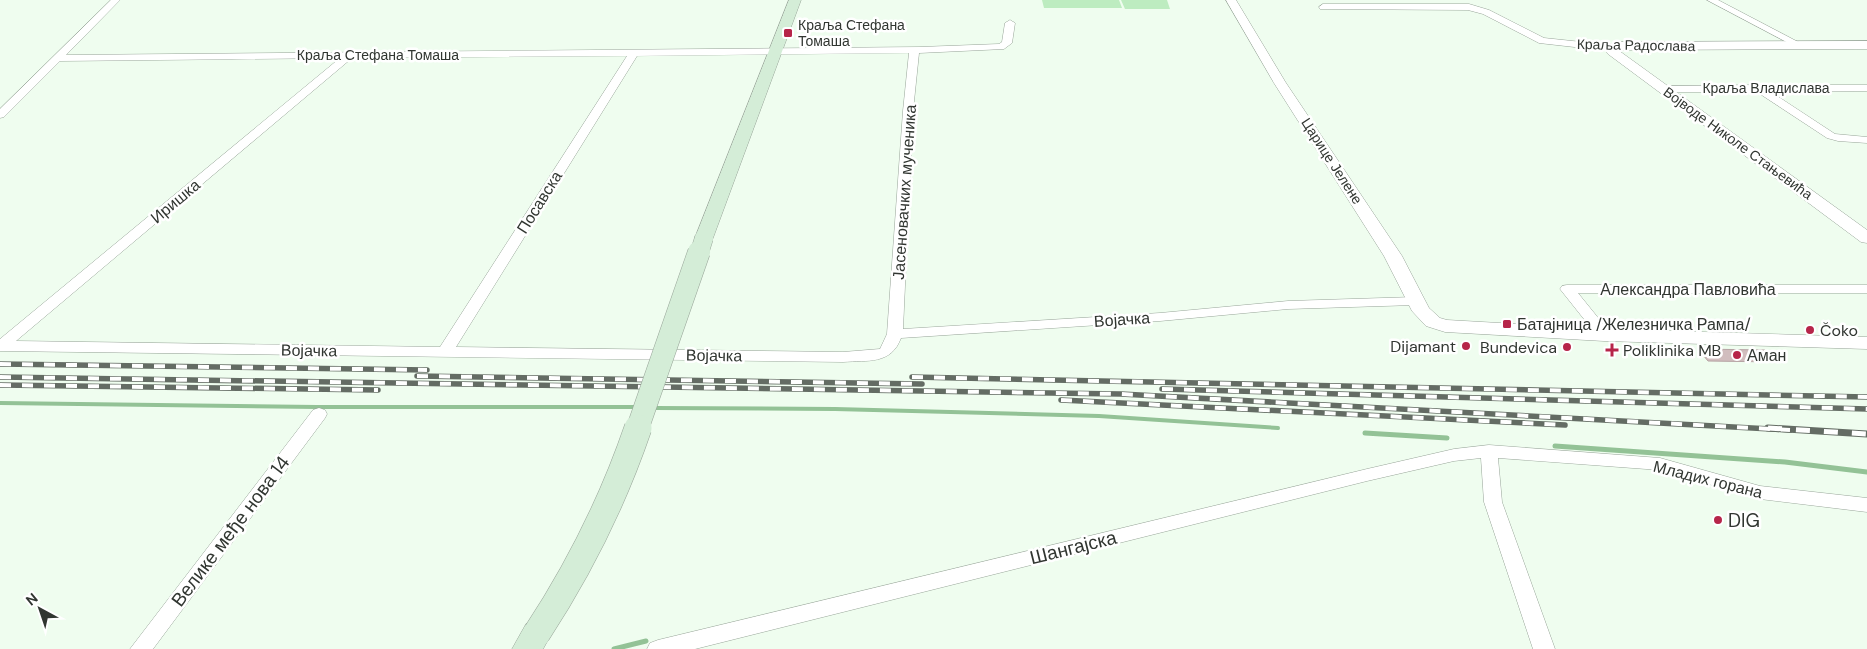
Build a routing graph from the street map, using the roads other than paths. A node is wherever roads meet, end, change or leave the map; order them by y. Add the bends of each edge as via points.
1 (116, 0) edge
2 (796, 0) edge
3 (1231, 0) edge
4 (1711, 0) edge
5 (1323, 7) dead end
6 (1010, 23) dead end
7 (1799, 45) junction
8 (1867, 45) edge
9 (1610, 48) junction
10 (914, 50) junction
11 (776, 52) junction
12 (634, 53) junction
13 (350, 56) junction
14 (58, 58) junction
15 (1759, 88) junction
16 (1867, 88) edge
17 (1664, 89) junction
18 (0, 115) edge
19 (1867, 140) edge
20 (1867, 238) edge
21 (1867, 290) edge
22 (1415, 301) junction
23 (895, 334) junction
24 (1604, 335) junction
25 (1867, 343) edge
26 (1, 346) edge
27 (446, 352) junction
28 (319, 414) dead end
29 (1489, 451) junction
30 (1867, 505) edge
31 (532, 641) edge
32 (141, 649) edge
33 (658, 649) edge
34 (1544, 649) edge

1 - 14 street
2 - 11 main road
3 - 22 street, Царице Јелене via 1280,83 1393,256
4 - 7 street
5 - 9 street, Краља Радослава via 1469,7 1486,12 1542,41
6 - 10 street, Краља Стефана Томаша via 1005,46
7 - 8 street, Краља Радослава
7 - 9 street, Краља Радослава
9 - 17 street, Војводе Николе Стањевића
10 - 11 street, Краља Стефана Томаша
10 - 23 street, Јасеновачких мученика
11 - 12 street, Краља Стефана Томаша
11 - 31 main road, bridge via 603,516 563,593
12 - 13 street, Краља Стефана Томаша
12 - 27 street, Посавска
13 - 14 street, Краља Стефана Томаша
13 - 26 street, Иришка
14 - 18 street
15 - 16 street, Краља Владислава
15 - 17 street, Краља Владислава
15 - 19 street via 1834,137
17 - 20 street, Војводе Николе Стањевића
21 - 24 street, Александра Павловића via 1567,289
22 - 23 street, Војачка via 1288,305 1160,317
22 - 24 street, Царице Јелене via 1426,318 1445,326
23 - 27 street, Војачка via 884,352 857,356
24 - 25 street
26 - 27 street, Војачка
28 - 32 street, Велике међе нова 14
29 - 30 street, Младих горана via 1660,464 1768,494
29 - 33 street, Шангајска via 1454,455 1367,475
29 - 34 street via 1493,502

